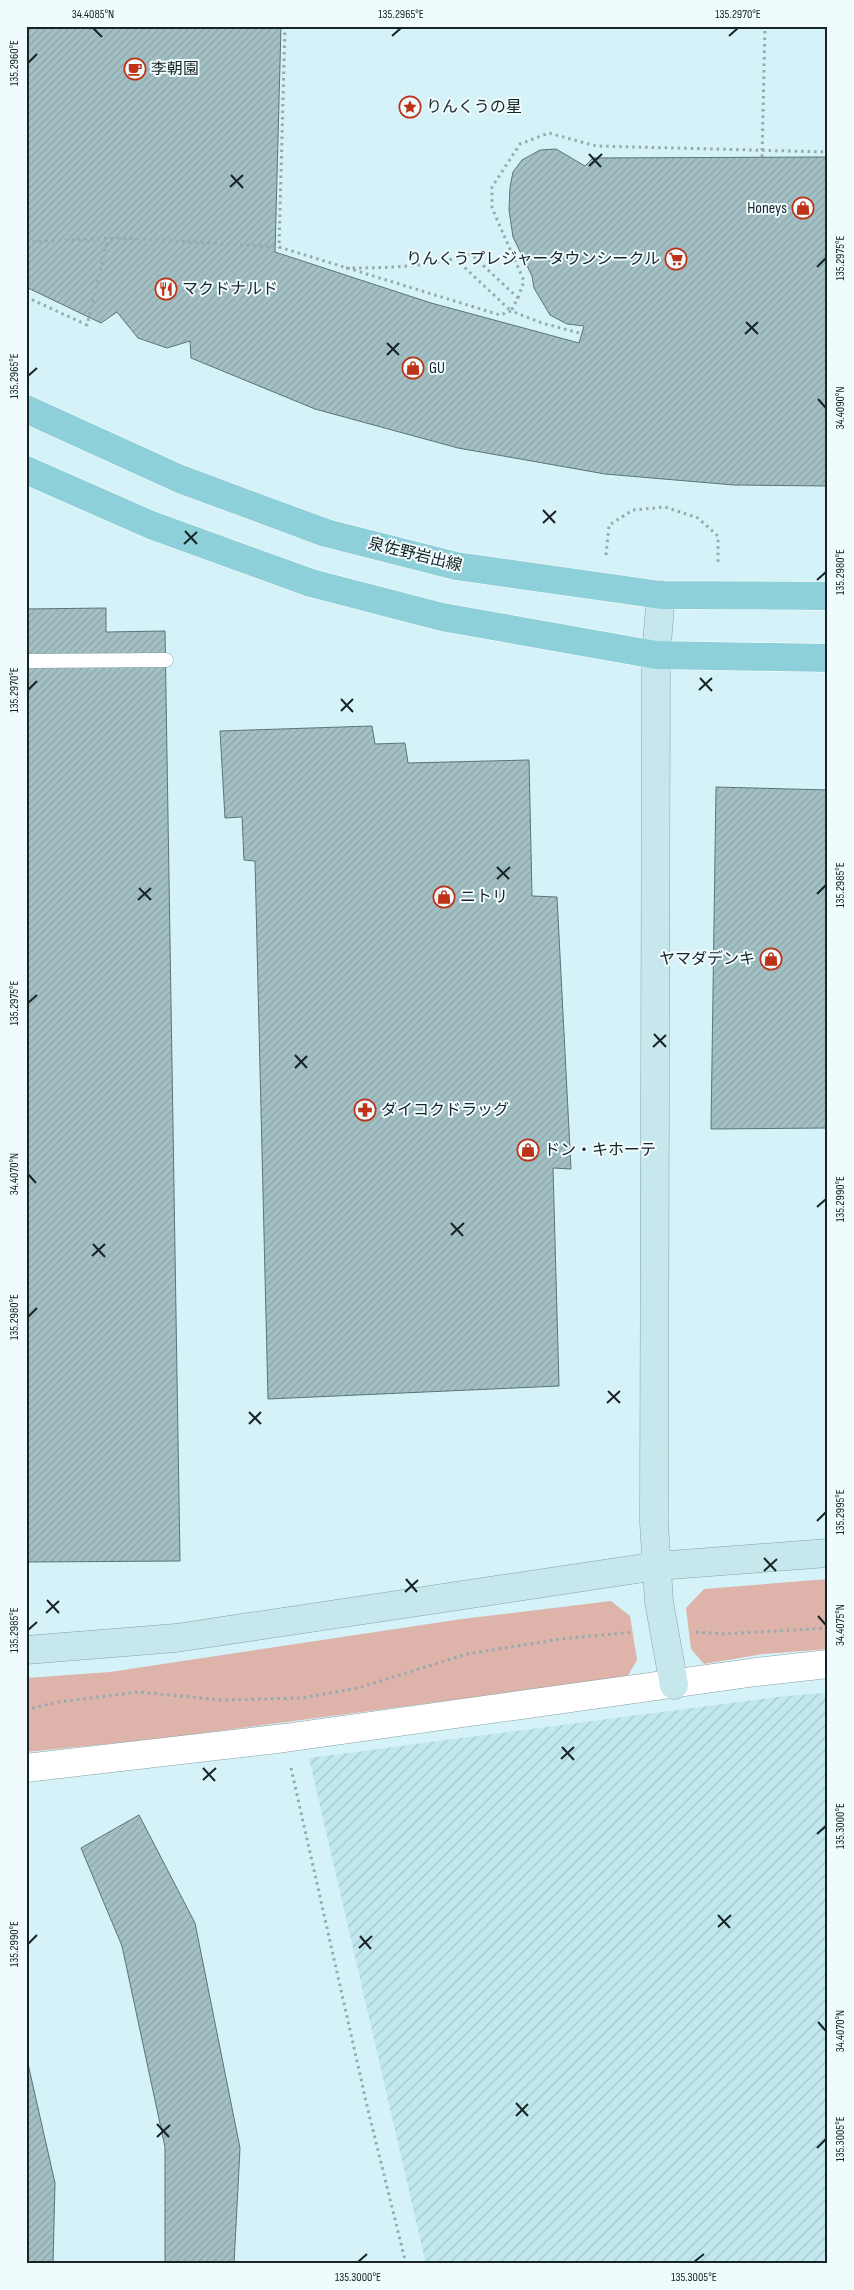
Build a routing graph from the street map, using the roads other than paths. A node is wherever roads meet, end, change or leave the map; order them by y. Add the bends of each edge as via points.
1 (26, 409) edge
2 (26, 470) edge
3 (661, 595) junction
4 (828, 596) edge
5 (656, 655) junction
6 (828, 658) edge
7 (166, 660) dead end
8 (26, 661) edge
9 (828, 1553) edge
10 (657, 1566) junction
11 (26, 1650) edge
12 (828, 1664) edge
13 (674, 1685) junction
14 (26, 1768) edge

1 - 3 main road, 泉佐野岩出線 via 180,479 326,533 456,566
2 - 5 main road via 151,525 311,582 442,617
3 - 4 main road, 泉佐野岩出線
3 - 5 street
5 - 6 main road
5 - 10 street via 654,1523
7 - 8 lane
9 - 10 street
10 - 11 street via 176,1638
10 - 13 street via 658,1602
12 - 13 street
13 - 14 street via 285,1738

